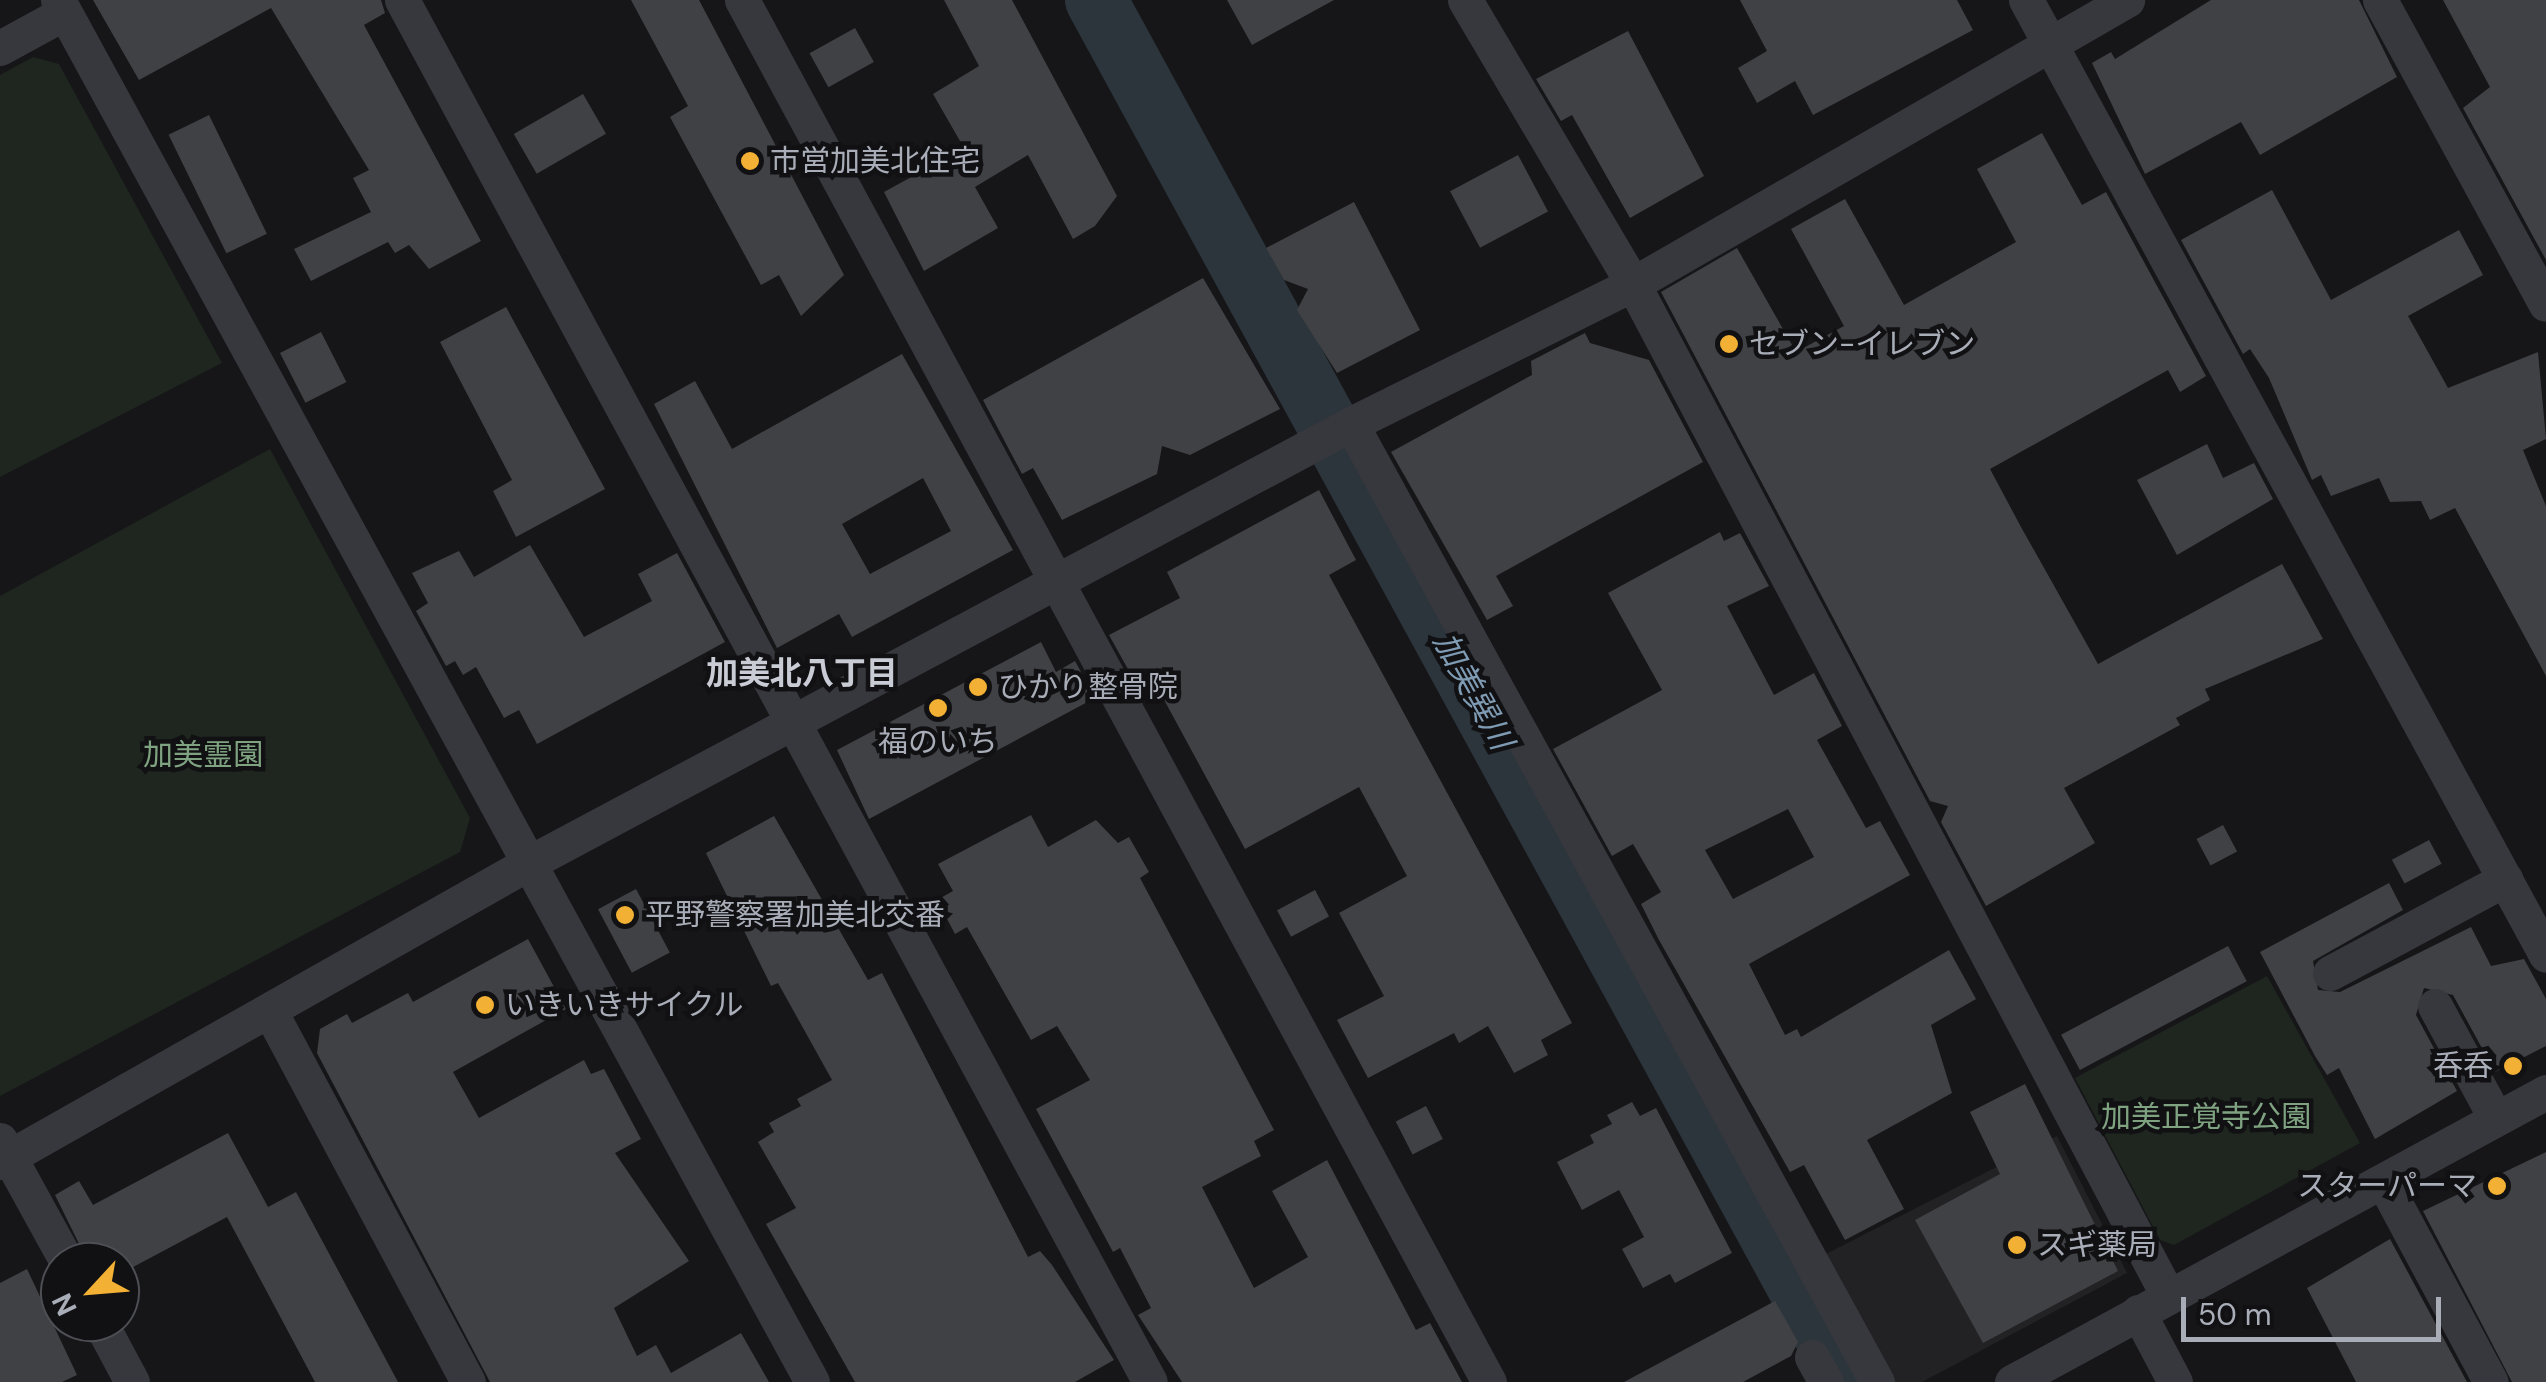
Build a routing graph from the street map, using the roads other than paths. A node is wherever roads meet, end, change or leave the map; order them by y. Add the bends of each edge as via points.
1 (402, 0) edge
2 (742, 0) edge
3 (1465, 0) edge
4 (2026, 0) edge
5 (2127, 0) edge
6 (2380, 0) edge
7 (61, 6) edge
8 (2049, 42) junction
9 (0, 48) edge
10 (1633, 284) junction
11 (2546, 304) edge
12 (1338, 431) junction
13 (1055, 585) junction
14 (792, 728) junction
15 (527, 864) junction
16 (2505, 879) junction
17 (2546, 955) edge
18 (2330, 973) dead end
19 (2435, 1006) dead end
20 (270, 1012) junction
21 (2546, 1092) edge
22 (2496, 1119) junction
23 (3, 1153) edge
24 (2383, 1181) junction
25 (55, 1242) edge
26 (2152, 1303) junction
27 (111, 1342) edge
28 (132, 1382) edge
29 (468, 1382) edge
30 (812, 1382) edge
31 (1150, 1382) edge
32 (1488, 1382) edge
33 (1877, 1382) edge
34 (2012, 1382) edge
35 (2175, 1382) edge
36 (2491, 1382) edge

1 - 14 street
2 - 13 street
3 - 10 street
4 - 8 street
5 - 8 street
6 - 11 street
7 - 9 street
7 - 15 street
8 - 10 street
8 - 16 street
10 - 12 street
10 - 26 street
12 - 13 street
12 - 33 street
13 - 14 street
13 - 32 street
14 - 15 street
14 - 31 street
15 - 20 street
15 - 30 street
16 - 17 street
16 - 18 street
19 - 22 street
20 - 23 street
20 - 29 street
21 - 22 street
22 - 24 street
23 - 25 street
24 - 26 street
24 - 36 street
26 - 34 street
26 - 35 street
27 - 28 street

